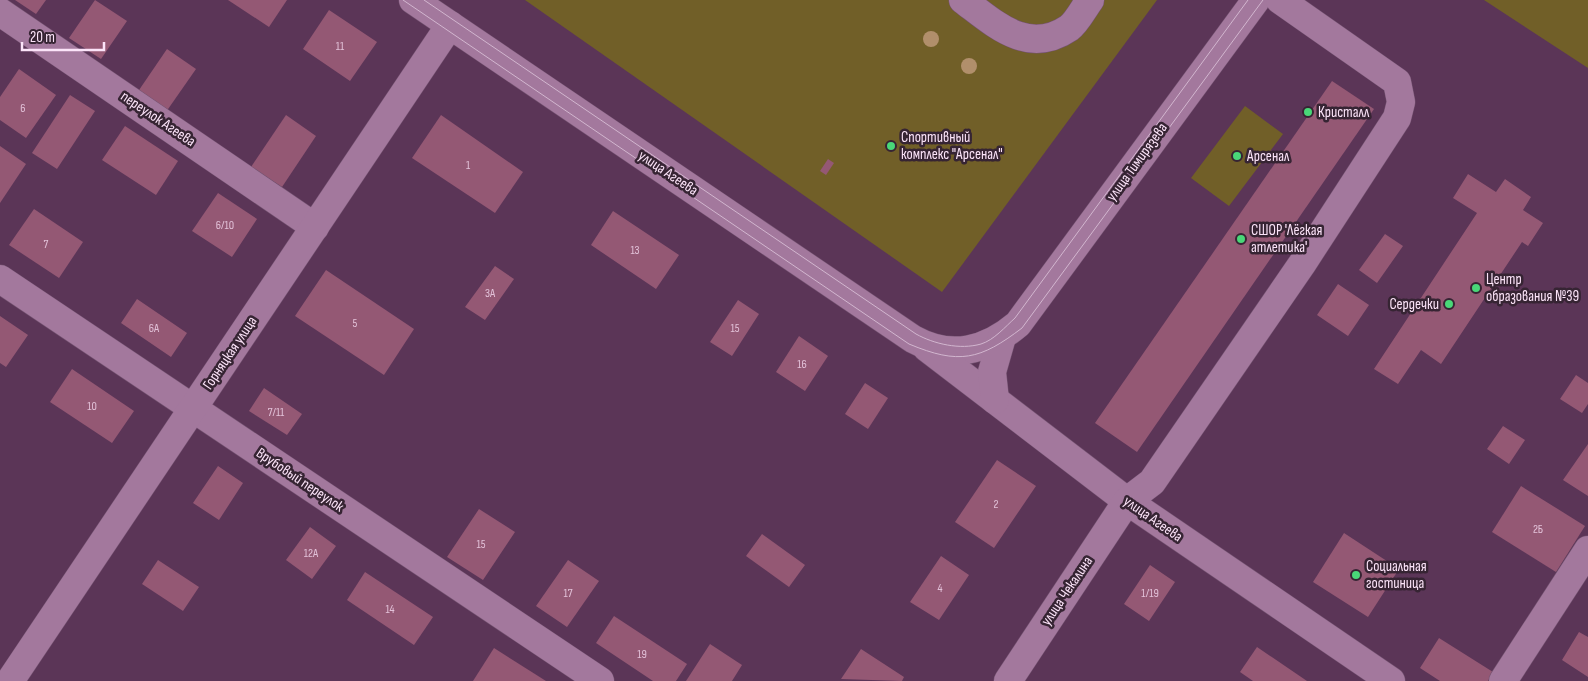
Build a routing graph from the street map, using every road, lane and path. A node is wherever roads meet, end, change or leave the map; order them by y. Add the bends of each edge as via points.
1 (413, 0) edge
2 (963, 0) edge
3 (1090, 0) edge
4 (1256, 0) edge
5 (1280, 0) edge
6 (0, 12) edge
7 (450, 25) junction
8 (315, 227) junction
9 (0, 279) edge
10 (1010, 331) junction
11 (924, 345) junction
12 (995, 400) junction
13 (193, 409) junction
14 (1127, 501) junction
15 (1588, 550) edge
16 (10, 681) edge
17 (600, 681) edge
18 (1008, 681) edge
19 (1391, 681) edge
20 (1503, 681) edge

1 - 7 street, улица Агеева
2 - 3 street via 1004,32 1041,40 1070,27
4 - 10 street, улица Тимирязева
5 - 14 street, улица Чекалина via 1397,82 1400,111 1302,264 1152,482
6 - 8 street, переулок Агеева
7 - 8 street, Горняцкая улица
7 - 11 street, улица Агеева
8 - 13 street, Горняцкая улица
9 - 13 street, Врубовый переулок
10 - 11 street, улица Агеева via 984,347 955,351
10 - 12 street via 992,372
11 - 12 street, улица Агеева
12 - 14 street, улица Агеева
13 - 16 street, Горняцкая улица
13 - 17 street, Врубовый переулок
14 - 18 street, улица Чекалина
14 - 19 street, улица Агеева
15 - 20 street

